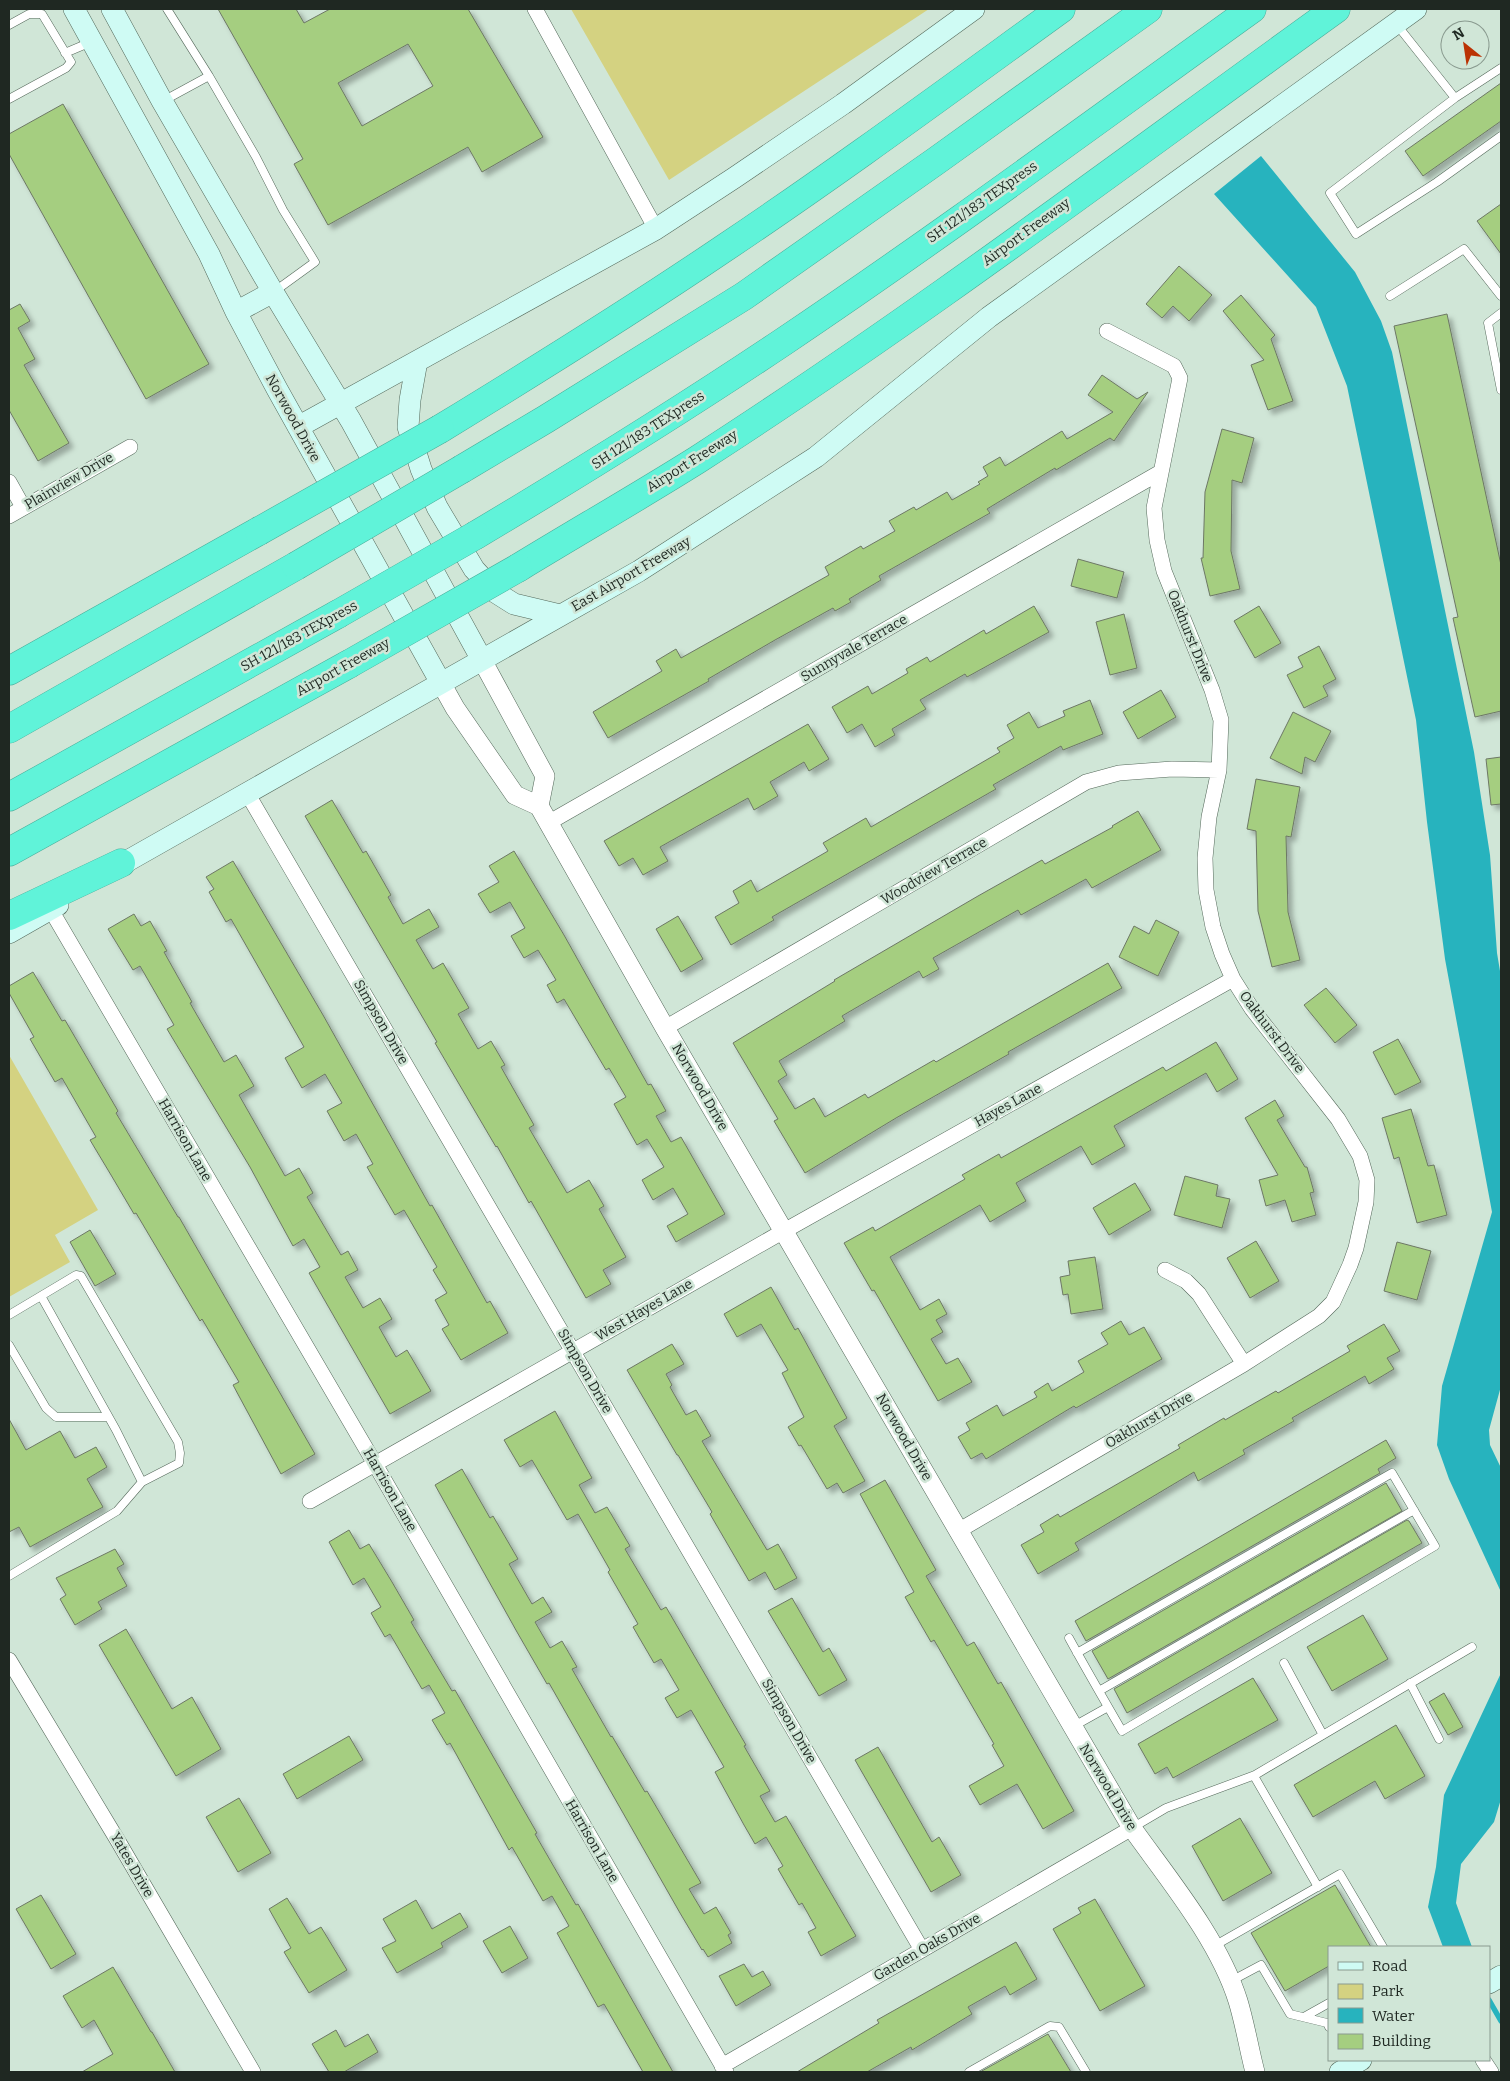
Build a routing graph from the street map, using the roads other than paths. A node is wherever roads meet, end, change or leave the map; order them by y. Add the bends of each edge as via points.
1 (74, 9) edge
2 (167, 9) edge
3 (535, 9) edge
4 (974, 9) edge
5 (1061, 9) edge
6 (1148, 9) edge
7 (1252, 9) edge
8 (1336, 9) edge
9 (1416, 9) edge
10 (117, 18) edge
11 (1396, 23) junction
12 (9, 25) edge
13 (92, 41) junction
14 (65, 53) junction
15 (1501, 68) edge
16 (208, 76) junction
17 (1455, 98) junction
18 (9, 99) edge
19 (162, 101) junction
20 (1501, 136) edge
21 (656, 228) junction
22 (273, 292) junction
23 (1390, 296) dead end
24 (1501, 296) edge
25 (236, 312) junction
26 (1501, 313) edge
27 (1107, 331) dead end
28 (417, 361) junction
29 (1501, 390) edge
30 (341, 404) junction
31 (298, 427) junction
32 (130, 447) dead end
33 (1159, 473) junction
34 (9, 482) edge
35 (23, 508) junction
36 (9, 516) edge
37 (560, 615) junction
38 (482, 660) junction
39 (9, 671) edge
40 (441, 683) junction
41 (9, 729) edge
42 (1219, 770) junction
43 (247, 793) junction
44 (9, 796) edge
45 (539, 806) junction
46 (548, 823) junction
47 (9, 852) edge
48 (121, 864) junction
49 (51, 910) junction
50 (9, 916) edge
51 (9, 933) edge
52 (1233, 979) junction
53 (666, 1028) junction
54 (784, 1231) junction
55 (1165, 1270) dead end
56 (41, 1296) junction
57 (9, 1315) edge
58 (9, 1345) edge
59 (573, 1351) junction
60 (1244, 1364) junction
61 (108, 1417) junction
62 (375, 1464) junction
63 (142, 1482) junction
64 (310, 1501) dead end
65 (1414, 1510) junction
66 (958, 1531) junction
67 (9, 1576) edge
68 (1069, 1638) dead end
69 (1472, 1647) dead end
70 (1077, 1653) junction
71 (9, 1660) edge
72 (1284, 1663) dead end
73 (1410, 1684) junction
74 (1099, 1691) junction
75 (1108, 1707) junction
76 (1072, 1727) junction
77 (1323, 1735) junction
78 (1439, 1739) dead end
79 (1254, 1776) junction
80 (1132, 1828) junction
81 (1318, 1887) junction
82 (1382, 1946) edge
83 (1212, 1947) junction
84 (922, 1950) junction
85 (1229, 1982) junction
86 (1328, 2004) edge
87 (1304, 2017) junction
88 (1328, 2025) edge
89 (724, 2069) edge
90 (252, 2072) edge
91 (969, 2072) edge
92 (1086, 2072) edge
93 (1255, 2072) edge

1 - 13 main road, Norwood Drive
2 - 16 lane
3 - 21 street
4 - 21 main road via 843,104
5 - 39 highway, bridge via 723,249 541,367 440,429
6 - 41 highway, bridge via 744,296 462,469
7 - 44 highway, SH 121/183 TEXpress, bridge via 784,341 585,470 338,614
8 - 47 highway, Airport Freeway, bridge via 1007,246 696,460 518,568
9 - 11 main road
10 - 13 main road
10 - 19 main road
11 - 17 lane
11 - 37 main road, East Airport Freeway via 989,317 816,457 691,539
12 - 14 lane via 29,14 42,14
13 - 14 lane
13 - 25 main road, Norwood Drive via 209,254
14 - 18 lane via 71,62 69,65
15 - 17 lane
16 - 19 lane
16 - 22 lane via 315,262
17 - 20 lane via 1330,193 1356,234
19 - 22 main road
21 - 28 main road
22 - 25 main road
22 - 30 main road
23 - 24 lane via 1464,249
25 - 31 main road, Norwood Drive
26 - 29 lane via 1488,323
27 - 33 street, Oakhurst Drive via 1174,366 1180,378
28 - 30 main road
28 - 37 main road via 408,427 437,507 474,570 495,592 514,604
30 - 31 main road
30 - 38 main road
31 - 40 main road, Norwood Drive
32 - 35 street, Plainview Drive
33 - 42 street, Oakhurst Drive via 1154,508 1157,540 1164,571 1221,720
33 - 46 street, Sunnyvale Terrace
34 - 35 street
35 - 36 street, Plainview Drive
37 - 38 main road, East Airport Freeway
38 - 40 main road, East Airport Freeway
38 - 45 street via 545,776
40 - 43 main road
40 - 45 street, Norwood Drive via 514,795
42 - 52 street, Oakhurst Drive via 1209,817 1206,890 1212,927
42 - 53 street, Woodview Terrace via 1119,772 1086,782
43 - 48 main road
43 - 59 street, Simpson Drive
45 - 46 street, Norwood Drive
46 - 53 street, Norwood Drive
48 - 49 main road
48 - 50 highway
49 - 51 main road
49 - 62 street, Harrison Lane
52 - 54 street, Hayes Lane
52 - 60 street, Oakhurst Drive via 1252,1009 1338,1119 1360,1156 1367,1180 1366,1202 1356,1248 1333,1302 1319,1316
53 - 54 street, Norwood Drive
54 - 59 street, West Hayes Lane
54 - 66 street, Norwood Drive
55 - 60 street via 1186,1281 1199,1294
56 - 57 lane
56 - 61 lane
56 - 63 lane via 76,1274 81,1276 178,1442 179,1463
58 - 61 lane via 46,1408 56,1417
59 - 62 street, West Hayes Lane
59 - 84 street, Simpson Drive
60 - 66 street, Oakhurst Drive
61 - 63 lane
62 - 64 street
62 - 89 street, Harrison Lane
63 - 67 lane via 117,1511
65 - 70 lane via 1392,1473
65 - 74 lane
65 - 75 lane via 1435,1546 1122,1731
66 - 76 street, Norwood Drive
68 - 70 lane
69 - 73 lane
70 - 74 lane
71 - 90 street, Yates Drive
72 - 77 lane
73 - 77 lane
73 - 78 lane
74 - 75 lane
75 - 76 lane
76 - 80 street, Norwood Drive
77 - 79 lane
79 - 80 lane via 1166,1808
79 - 81 lane
80 - 83 street, Norwood Drive via 1197,1920
80 - 84 street, Garden Oaks Drive
81 - 82 lane via 1340,1874
81 - 83 lane
83 - 85 street, Norwood Drive
84 - 89 street, Garden Oaks Drive
85 - 87 lane via 1261,1965 1290,2014
85 - 93 street, Norwood Drive via 1238,2001
86 - 87 lane
87 - 88 lane
91 - 92 lane via 1050,2026 1059,2027

